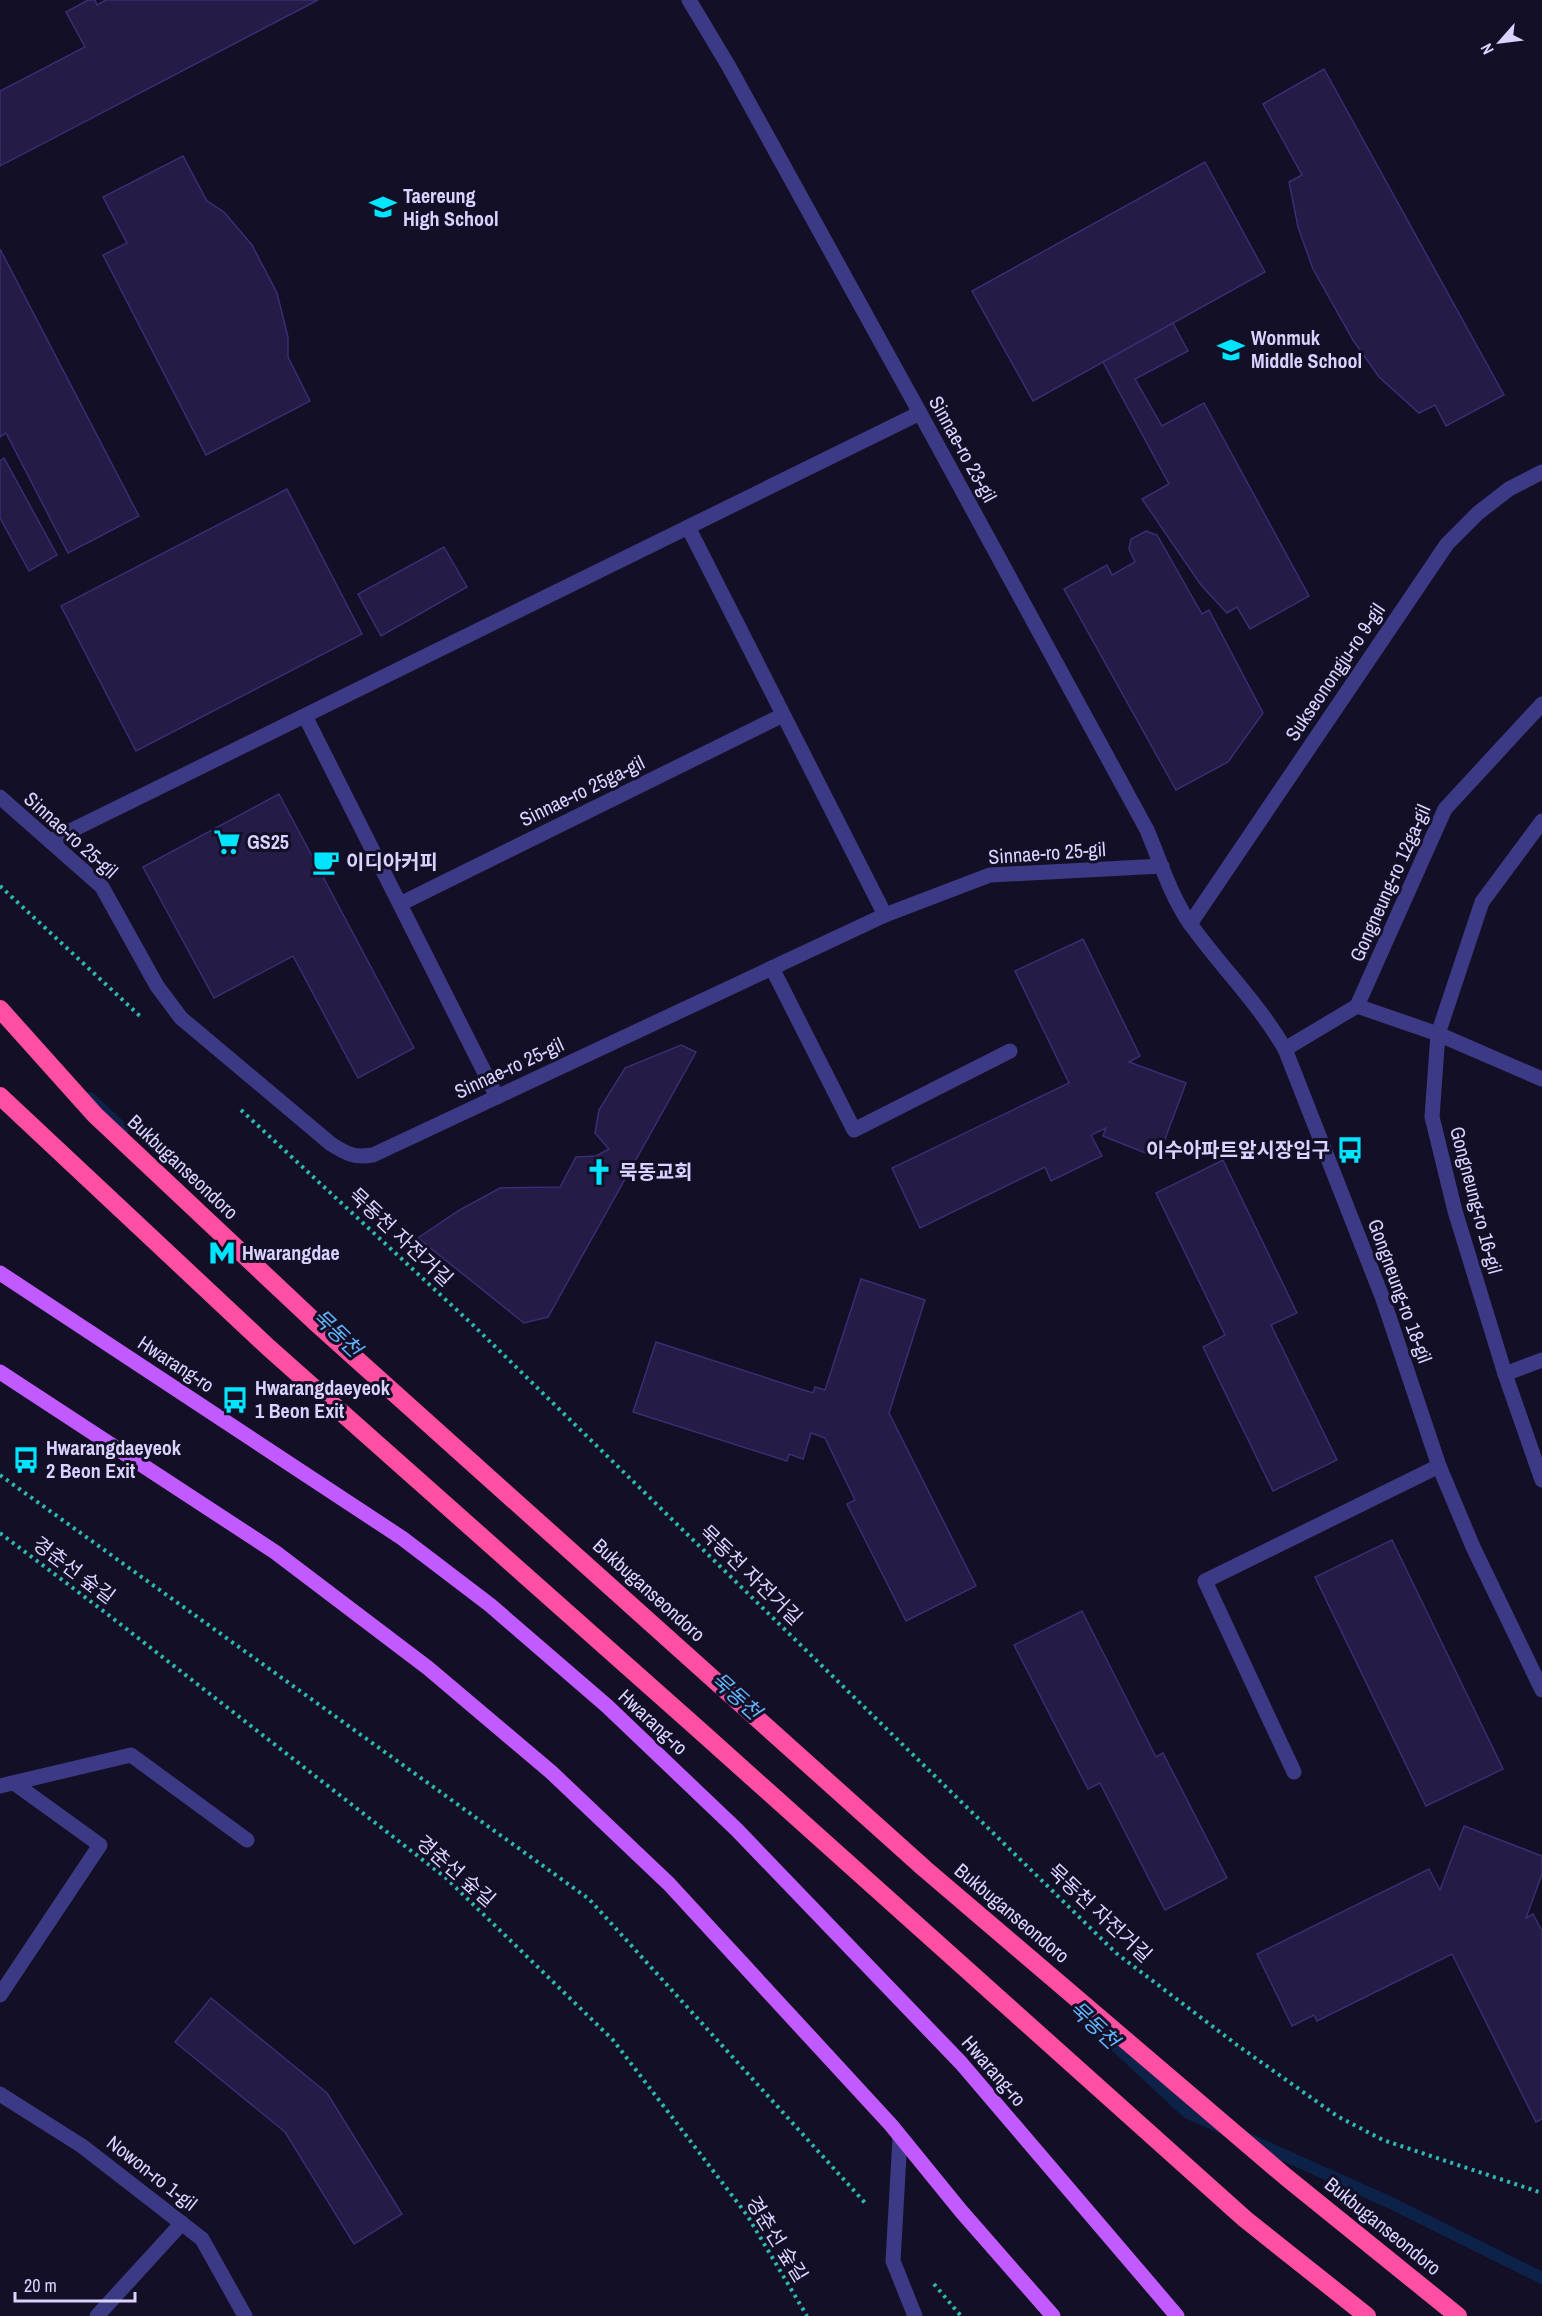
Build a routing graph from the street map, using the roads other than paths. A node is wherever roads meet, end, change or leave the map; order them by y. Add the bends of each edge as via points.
1 (688, 0) edge
2 (920, 413) junction
3 (1542, 472) edge
4 (688, 527) junction
5 (1542, 704) edge
6 (783, 715) junction
7 (305, 716) junction
8 (0, 797) edge
9 (1542, 821) edge
10 (51, 841) junction
11 (1162, 866) junction
12 (400, 904) junction
13 (885, 915) junction
14 (1190, 924) junction
15 (772, 968) junction
16 (1357, 1006) junction
17 (0, 1009) edge
18 (1438, 1034) junction
19 (1285, 1049) junction
20 (1010, 1050) dead end
21 (1542, 1079) edge
22 (0, 1096) edge
23 (497, 1096) junction
24 (0, 1273) edge
25 (1542, 1360) edge
26 (0, 1372) edge
27 (1505, 1374) junction
28 (1439, 1466) junction
29 (1542, 1480) edge
30 (1542, 1690) edge
31 (1294, 1772) dead end
32 (7, 1785) edge
33 (247, 1840) dead end
34 (0, 1995) edge
35 (0, 2094) edge
36 (900, 2138) junction
37 (182, 2223) junction
38 (97, 2316) edge
39 (245, 2316) edge
40 (915, 2316) edge
41 (1053, 2316) edge
42 (1177, 2316) edge
43 (1367, 2316) edge
44 (1458, 2316) edge

1 - 2 street, Sinnae-ro 23-gil via 728,65
2 - 4 street
2 - 11 street, Sinnae-ro 23-gil via 1147,830
3 - 14 street, Sukseonongju-ro 9-gil via 1509,489 1447,544
4 - 6 street
4 - 7 street
5 - 16 street, Gongneung-ro 12ga-gil via 1444,809
6 - 12 street, Sinnae-ro 25ga-gil
6 - 13 street
7 - 10 street
7 - 12 street
8 - 10 street, Sinnae-ro 25-gil
9 - 18 street via 1482,902
10 - 23 street, Sinnae-ro 25-gil via 102,887 157,986 181,1018 344,1152 358,1157 373,1155
11 - 13 street, Sinnae-ro 25-gil via 990,875
11 - 14 street, Sinnae-ro 23-gil
12 - 23 street
13 - 15 street, Sinnae-ro 25-gil
14 - 19 street, Gongneung-ro 18-gil via 1269,1021
15 - 20 street via 854,1130
15 - 23 street, Sinnae-ro 25-gil
16 - 18 street
16 - 19 street
17 - 44 highway, Bukbuganseondoro, bridge via 95,1115 306,1313 863,1813 1286,2177
18 - 21 street
18 - 27 street, Gongneung-ro 16-gil via 1432,1117 1455,1211
19 - 28 street, Gongneung-ro 18-gil via 1383,1299
22 - 43 highway, bridge via 278,1356 1245,2219
24 - 42 main road, Hwarang-ro via 402,1538 490,1605 607,1706 737,1830 961,2063
25 - 27 street
26 - 36 main road via 275,1552 428,1668 533,1757 669,1884
27 - 29 street, Gongneung-ro 16-gil
28 - 30 street, Gongneung-ro 18-gil
28 - 31 street via 1205,1581
32 - 33 street via 131,1755
32 - 34 street via 100,1845
35 - 37 street, Nowon-ro 1-gil via 82,2146
36 - 40 street via 893,2261
36 - 41 main road
37 - 38 street
37 - 39 street, Nowon-ro 1-gil via 202,2239

